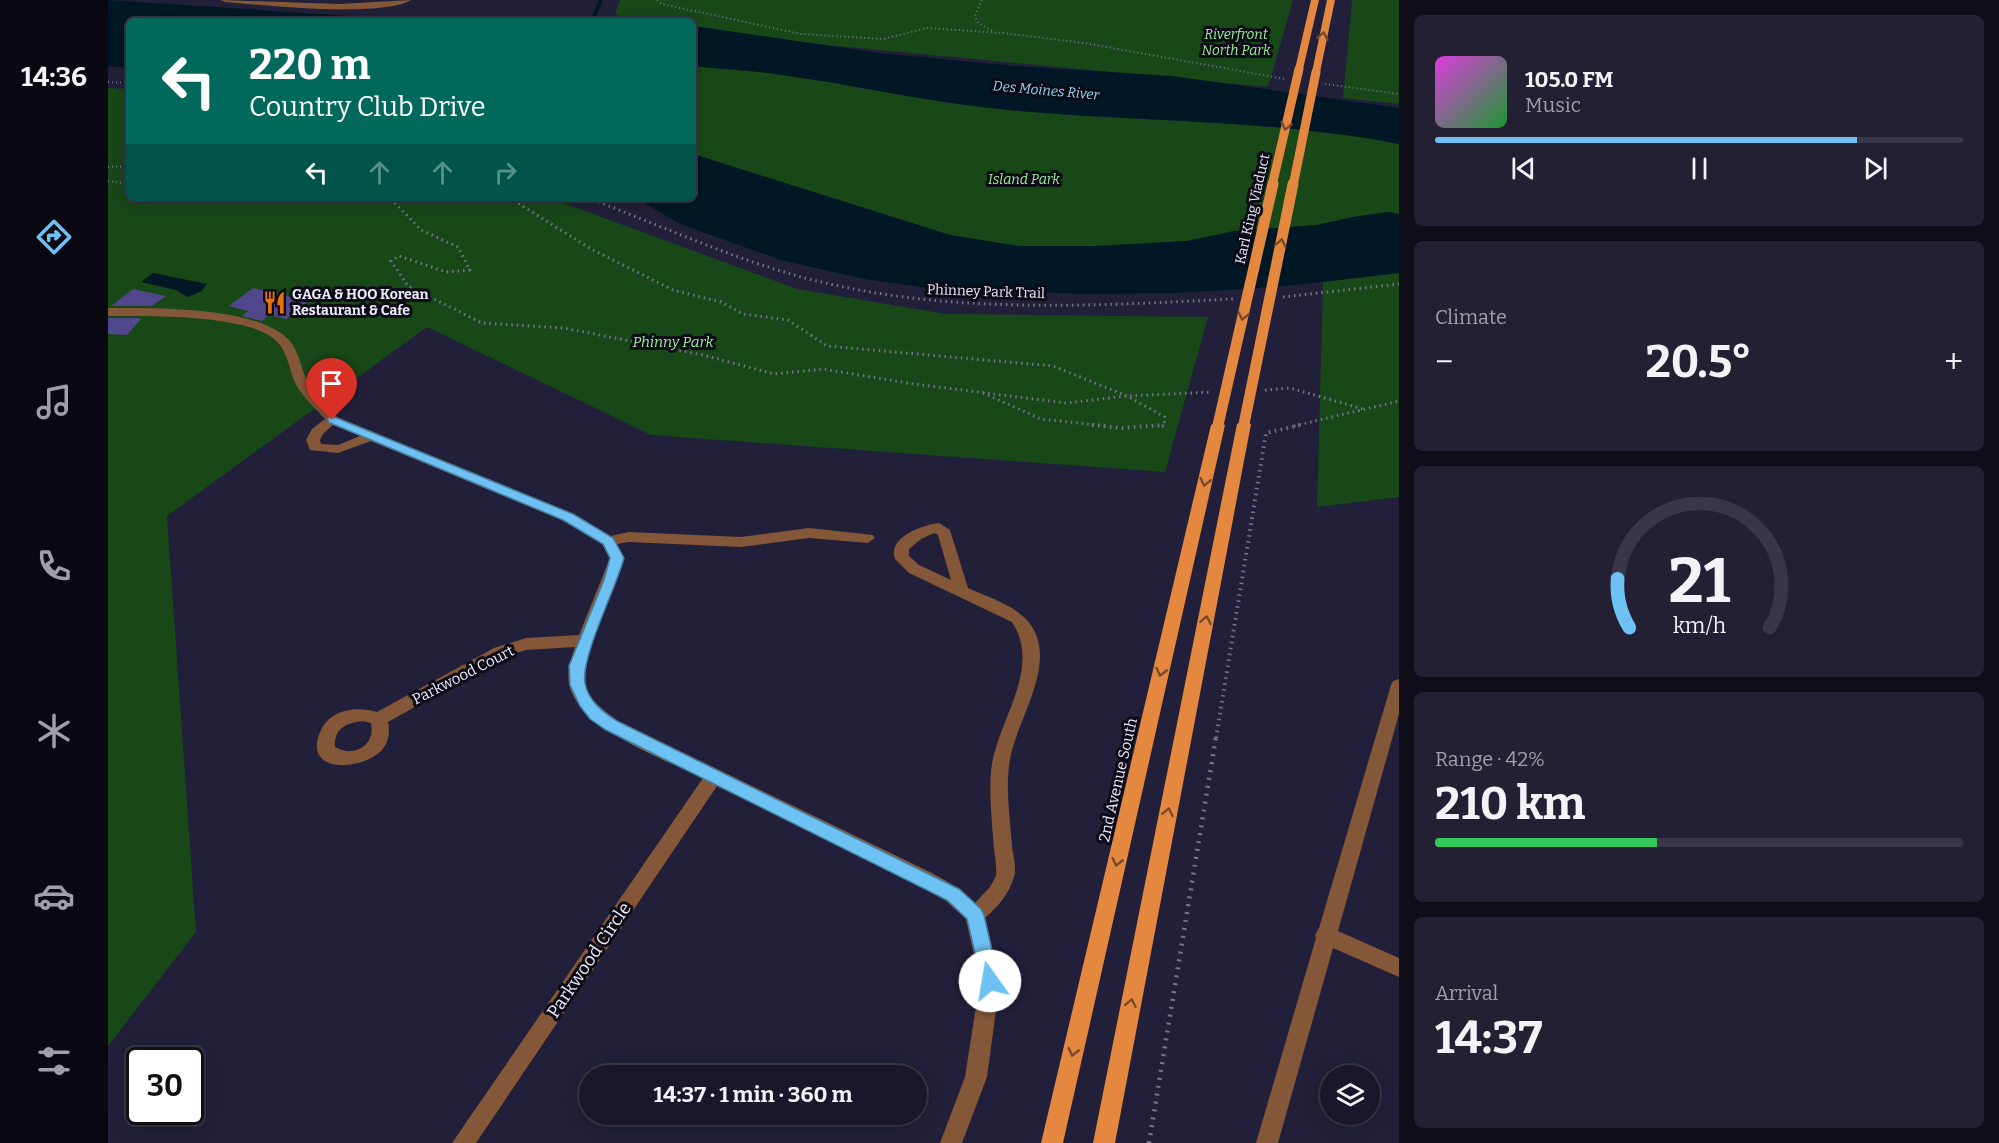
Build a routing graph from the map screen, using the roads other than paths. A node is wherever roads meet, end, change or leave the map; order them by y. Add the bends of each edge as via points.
1 (225, 0) edge
2 (407, 0) edge
3 (1315, 0) edge
4 (1331, 0) edge
5 (108, 312) edge
6 (332, 420) junction
7 (1218, 425) joint
8 (372, 435) junction
9 (868, 538) dead end
10 (608, 541) junction
11 (961, 590) dead end
12 (585, 641) junction
13 (1399, 685) edge
14 (380, 719) dead end
15 (714, 776) junction
16 (975, 915) junction
17 (1325, 935) junction
18 (1399, 968) edge
19 (463, 1143) edge
20 (951, 1143) edge
21 (1052, 1143) edge
22 (1104, 1143) edge
23 (1268, 1143) edge

1 - 2 street via 354,6
3 -> 7 main road, Karl King Viaduct, bridge
22 -> 4 main road, bridge
5 - 6 street via 178,312 259,325 286,344 304,387
6 - 8 street
6 - 8 street via 317,432 315,447 338,450
7 -> 21 main road, 2nd Avenue South
8 - 10 street via 568,517
9 - 10 street via 809,532 741,542 629,537
10 - 12 street via 617,558
11 - 16 street via 1018,618 1026,627 1031,664 1002,756 999,792 1005,875 993,899
12 - 14 street, Parkwood Court via 526,644 500,652
12 - 15 street via 576,666 577,685 596,715
13 - 17 street
15 - 16 street via 925,879 953,895
15 - 19 street, Parkwood Circle
16 - 20 street via 990,981 976,1077
17 - 18 street
17 - 23 street

